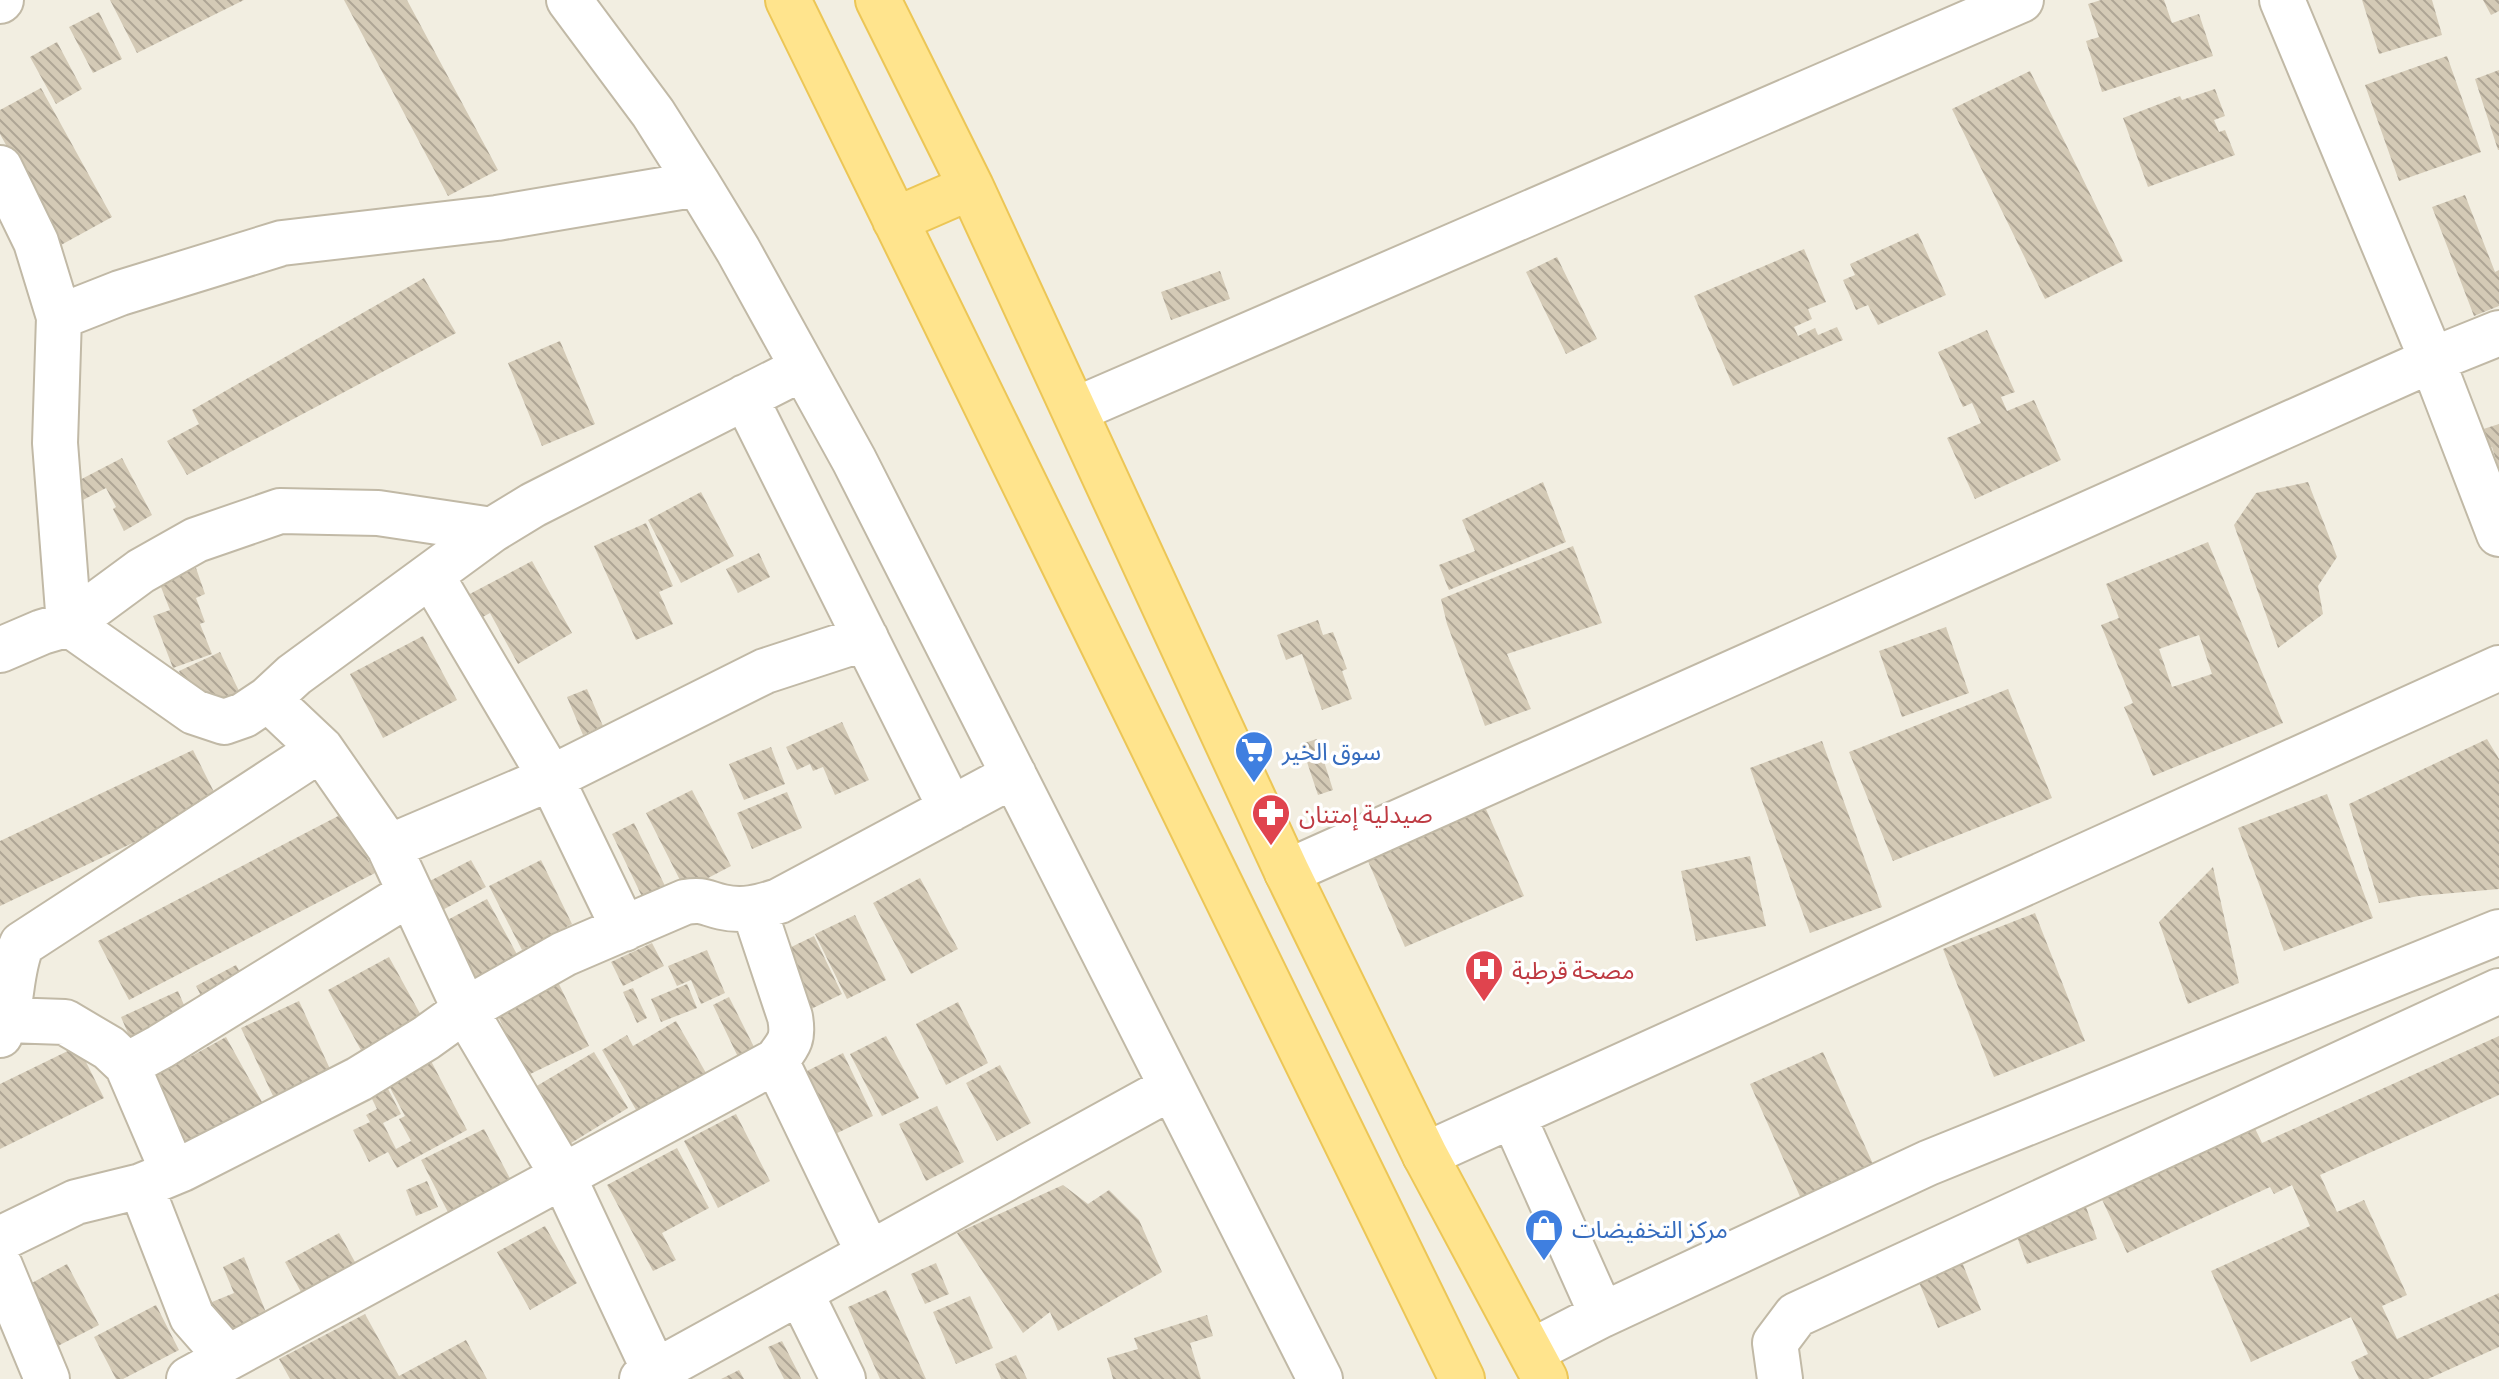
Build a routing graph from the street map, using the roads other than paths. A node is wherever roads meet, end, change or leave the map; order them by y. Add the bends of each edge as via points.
1 (569, 0) edge
2 (788, 0) edge
3 (878, 0) edge
4 (2021, 0) edge
5 (2282, 0) edge
6 (0, 168) edge
7 (698, 184) junction
8 (971, 187) junction
9 (895, 220) junction
10 (59, 317) junction
11 (2499, 333) edge
12 (2432, 360) junction
13 (803, 368) junction
14 (745, 397) junction
15 (1075, 410) junction
16 (492, 530) junction
17 (2499, 534) edge
18 (431, 575) junction
19 (69, 624) junction
20 (866, 638) junction
21 (0, 650) edge
22 (2499, 668) edge
23 (268, 699) junction
24 (321, 749) junction
25 (1014, 775) junction
26 (551, 778) junction
27 (951, 809) junction
28 (389, 847) junction
29 (1287, 872) junction
30 (410, 893) junction
31 (754, 909) junction
32 (624, 929) junction
33 (2499, 932) edge
34 (2499, 991) edge
35 (465, 1010) junction
36 (4, 1028) edge
37 (776, 1061) junction
38 (127, 1065) junction
39 (1172, 1087) junction
40 (1513, 1116) junction
41 (1425, 1155) junction
42 (563, 1176) junction
43 (157, 1179) junction
44 (0, 1239) edge
45 (869, 1254) junction
46 (0, 1266) edge
47 (800, 1292) junction
48 (1602, 1315) junction
49 (227, 1357) junction
50 (1538, 1365) edge
51 (648, 1375) edge
52 (47, 1379) edge
53 (189, 1379) edge
54 (843, 1379) edge
55 (1320, 1379) edge
56 (1462, 1379) edge
57 (1780, 1379) edge

1 - 7 street
2 - 9 main road
3 - 8 main road
4 - 15 street
5 - 12 street
6 - 10 street via 36,242
7 - 10 street via 497,218 282,243
7 - 13 street
8 - 9 main road
8 - 15 main road
9 - 56 main road
10 - 19 street via 55,443
11 - 12 street
12 - 17 street
12 - 29 street
13 - 14 street
13 - 25 street
14 - 16 street
14 - 20 street
15 - 29 main road
16 - 18 street
16 - 19 street via 378,513 280,511 196,540 141,571
18 - 23 street
18 - 26 street
19 - 21 street
19 - 23 street via 194,712 224,722
20 - 26 street via 765,671
20 - 27 street
22 - 40 street
23 - 24 street
24 - 28 street
24 - 36 street via 22,944
25 - 27 street
25 - 39 street
26 - 28 street
26 - 32 street
27 - 31 street via 779,901
28 - 30 street
29 - 41 main road
30 - 35 street
30 - 38 street
31 - 32 street via 685,902
31 - 37 street via 793,1031
32 - 35 street via 564,954
33 - 48 street via 1928,1163
34 - 57 street via 1796,1315 1775,1343
35 - 42 street
35 - 43 street via 359,1079
36 - 38 street via 65,1022
37 - 42 street
37 - 45 street
38 - 43 street
39 - 45 street
39 - 55 street
40 - 41 street
40 - 48 street
41 - 50 main road
42 - 49 street
42 - 51 street
43 - 44 street via 76,1202
43 - 49 street via 192,1317
45 - 47 street
46 - 52 street
47 - 51 street
47 - 54 street
48 - 50 street
49 - 53 street

